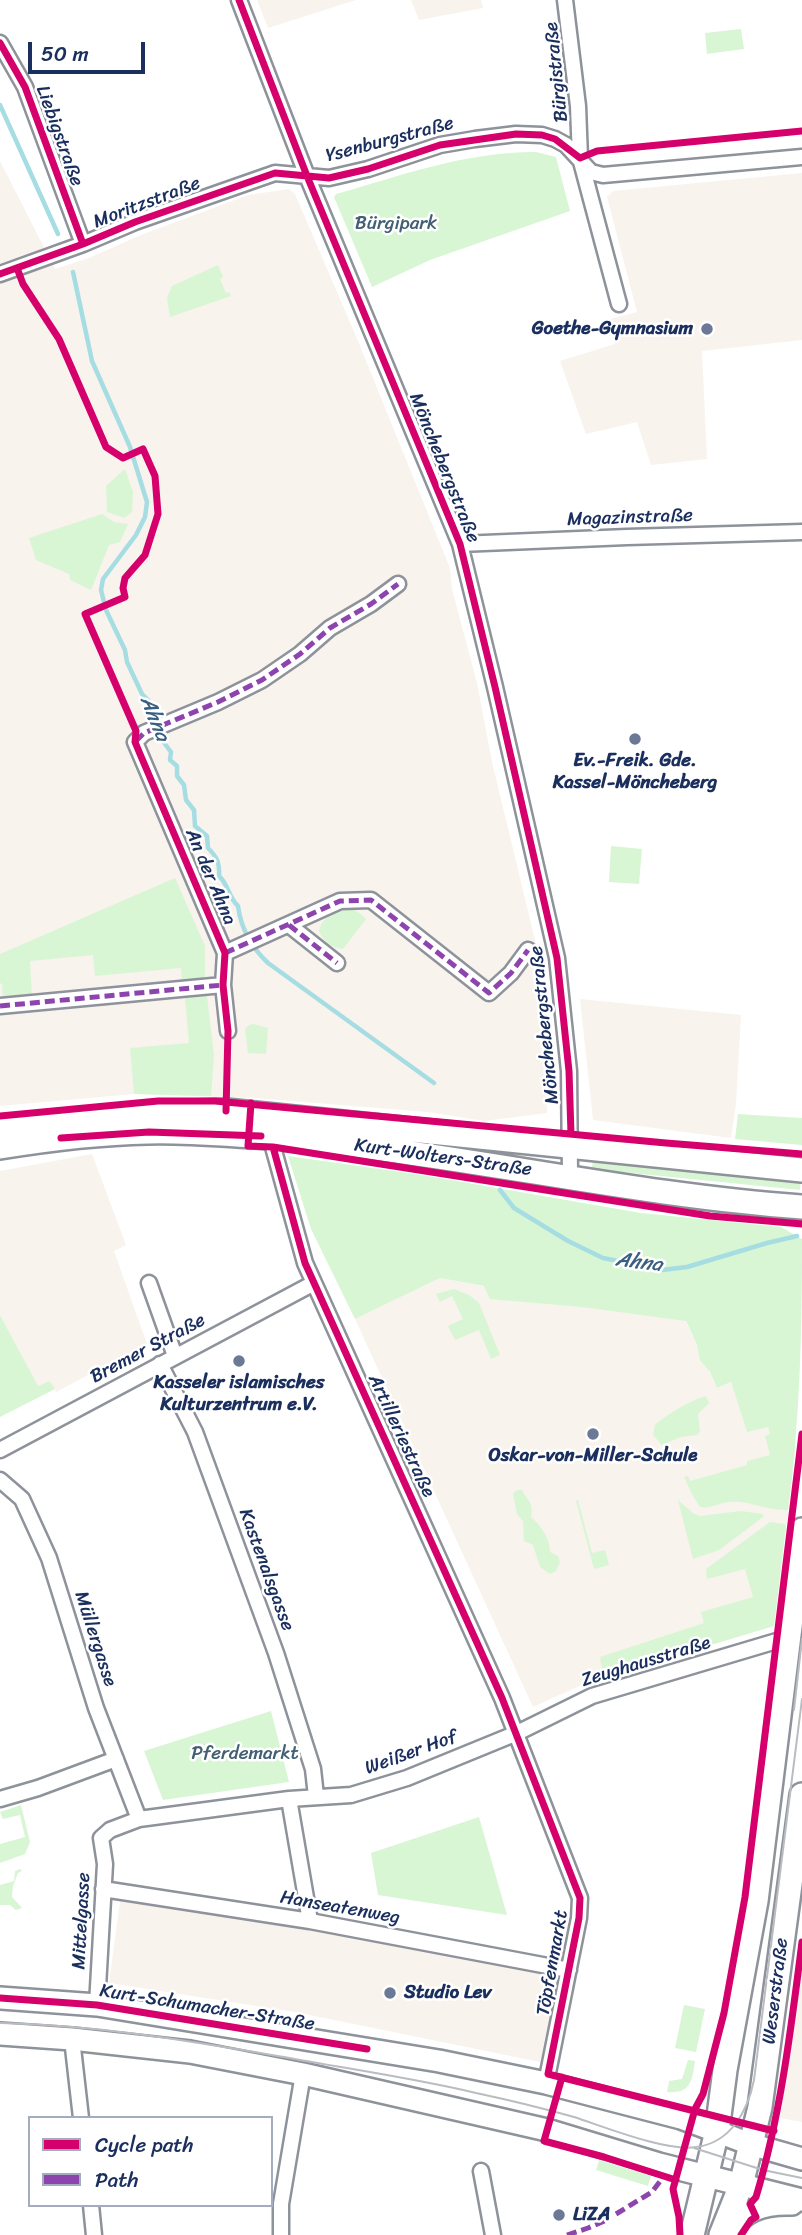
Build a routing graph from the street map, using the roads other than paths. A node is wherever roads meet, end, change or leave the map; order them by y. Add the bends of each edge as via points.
1 (239, 0) edge
2 (565, 0) edge
3 (0, 43) edge
4 (802, 157) edge
5 (580, 158) junction
6 (307, 176) junction
7 (83, 244) junction
8 (0, 274) edge
9 (619, 304) dead end
10 (802, 532) edge
11 (460, 544) junction
12 (398, 584) dead end
13 (289, 925) junction
14 (527, 950) dead end
15 (225, 953) junction
16 (337, 963) dead end
17 (223, 985) junction
18 (0, 1006) edge
19 (228, 1031) dead end
20 (274, 1126) junction
21 (0, 1128) edge
22 (570, 1145) junction
23 (0, 1147) edge
24 (802, 1170) edge
25 (570, 1177) junction
26 (802, 1207) edge
27 (149, 1283) dead end
28 (314, 1283) junction
29 (176, 1356) junction
30 (160, 1364) junction
31 (0, 1450) edge
32 (0, 1480) edge
33 (802, 1530) edge
34 (790, 1637) junction
35 (517, 1733) junction
36 (116, 1759) junction
37 (802, 1795) edge
38 (316, 1796) junction
39 (0, 1799) edge
40 (289, 1799) junction
41 (139, 1819) junction
42 (103, 1889) junction
43 (310, 1921) junction
44 (569, 1970) junction
45 (0, 1998) edge
46 (97, 2005) junction
47 (0, 2034) edge
48 (72, 2039) junction
49 (303, 2074) junction
50 (546, 2082) junction
51 (81, 2116) edge
52 (717, 2131) junction
53 (750, 2144) junction
54 (802, 2159) edge
55 (481, 2171) dead end
56 (707, 2176) junction
57 (741, 2185) junction
58 (802, 2202) edge
59 (91, 2207) edge
60 (94, 2235) edge
61 (281, 2235) edge
62 (493, 2235) edge
63 (692, 2235) edge
64 (723, 2235) edge

1 - 6 street, Mönchebergstraße
2 - 5 street, Bürgistraße
3 - 7 street, Liebigstraße via 25,87
4 - 5 street, Ysenburgstraße via 603,175 592,172
5 - 6 street, Ysenburgstraße via 555,139 516,134 440,145 329,178
5 - 9 street, Bürgistraße
6 - 7 street, Moritzstraße via 275,173
6 - 11 street, Mönchebergstraße
7 - 8 street, Moritzstraße
10 - 11 street, Magazinstraße
11 - 22 street, Mönchebergstraße via 557,958 569,1071
12 - 15 street, An der Ahna via 262,680 167,722 135,742
13 - 14 street via 340,901 372,900 489,993
13 - 15 street
13 - 16 street
15 - 17 street, An der Ahna
17 - 18 street
17 - 19 street, An der Ahna
20 - 21 main road, Kurt-Wolters-Straße via 226,1111 186,1111
20 - 22 main road, Kurt-Wolters-Straße
20 - 23 main road, Kurt-Wolters-Straße via 61,1138
20 - 25 main road, Kurt-Wolters-Straße via 395,1151
20 - 28 street, Artilleriestraße via 273,1147 304,1264
22 - 24 main road, Kurt-Wolters-Straße
22 - 25 street, Mönchebergstraße
25 - 26 main road, Kurt-Wolters-Straße
27 - 29 street
28 - 29 street, Bremer Straße
28 - 35 street, Artilleriestraße
29 - 30 street, Bremer Straße
30 - 31 street, Bremer Straße
30 - 38 street, Kastenalsgasse via 195,1432 276,1653 313,1769
32 - 36 street, Müllergasse via 22,1499 49,1558
33 - 34 main road, Weserstraße
34 - 35 street, Zeughausstraße via 592,1696
34 - 52 main road, Weserstraße via 756,1901
35 - 38 street, Weißer Hof via 396,1782 351,1795
35 - 44 street, Töpfenmarkt via 580,1898
36 - 39 street
36 - 41 street, Müllergasse
37 - 53 main road, Weserstraße via 765,2079
38 - 40 street
40 - 41 street
40 - 43 street
41 - 42 street, Mittelgasse via 100,1839
42 - 43 street, Hanseatenweg
42 - 46 street, Mittelgasse
43 - 44 street, Hanseatenweg
44 - 50 street, Töpfenmarkt
45 - 46 main road, Kurt-Schumacher-Straße
46 - 50 main road, Kurt-Schumacher-Straße via 439,2060
47 - 48 main road
48 - 49 main road via 190,2052
48 - 51 street
49 - 56 main road via 547,2130
49 - 61 street via 281,2204
50 - 52 main road, Kurt-Schumacher-Straße
52 - 53 main road, Kurt-Schumacher-Straße
52 - 56 main road, Weserstraße
53 - 54 main road, Kurt-Schumacher-Straße
53 - 57 main road, Weserstraße
55 - 62 street
56 - 57 main road
56 - 63 main road, Weserstraße
57 - 58 main road
57 - 64 main road, Weserstraße
58 - 64 main road via 764,2205
59 - 60 street

